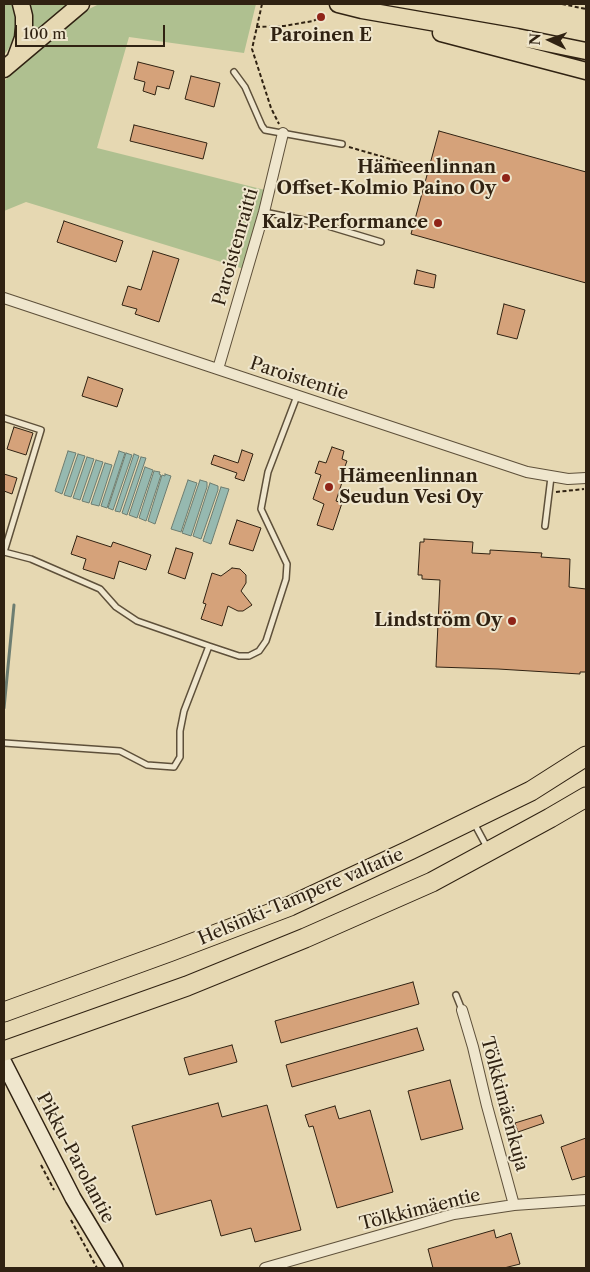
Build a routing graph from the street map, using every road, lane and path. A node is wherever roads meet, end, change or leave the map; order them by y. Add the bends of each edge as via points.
1 (22, 4) edge
2 (81, 4) edge
3 (262, 4) edge
4 (338, 4) edge
5 (562, 4) edge
6 (586, 9) edge
7 (362, 10) junction
8 (321, 17) dead end
9 (256, 27) junction
10 (586, 51) edge
11 (10, 64) edge
12 (586, 71) edge
13 (234, 72) dead end
14 (283, 133) junction
15 (342, 144) joint
16 (404, 164) dead end
17 (264, 212) junction
18 (381, 242) dead end
19 (4, 298) edge
20 (218, 369) junction
21 (297, 395) junction
22 (4, 418) edge
23 (551, 477) junction
24 (586, 478) edge
25 (586, 489) edge
26 (549, 493) junction
27 (545, 526) dead end
28 (4, 552) edge
29 (209, 646) junction
30 (4, 743) edge
31 (586, 756) edge
32 (586, 797) edge
33 (472, 819) junction
34 (489, 851) junction
35 (456, 994) dead end
36 (462, 1010) joint
37 (4, 1012) edge
38 (4, 1051) edge
39 (4, 1063) edge
40 (586, 1200) edge
41 (514, 1205) junction
42 (115, 1268) edge
43 (265, 1268) edge

1 - 11 main road via 24,38
2 - 11 main road
3 - 9 path
4 - 7 main road
5 - 6 path
7 - 10 main road
7 - 12 main road
8 - 9 path via 284,26
9 - 14 path via 252,49 271,108
13 - 14 lane via 265,130
14 - 15 lane
14 - 17 street, Paroistenraitti
15 - 16 path
17 - 18 lane via 318,223
17 - 20 street, Paroistenraitti
19 - 20 street, Paroistentie
20 - 21 street, Paroistentie
21 - 23 street, Paroistentie via 527,472
21 - 29 lane via 268,472 261,509 287,564 286,579 266,641 259,651 249,656
22 - 28 lane via 41,430
23 - 24 street, Paroistentie
23 - 26 lane
25 - 26 path
26 - 27 lane
28 - 29 lane via 31,559 100,589 116,607 137,620
29 - 30 lane via 184,711 180,757 174,767 147,765 120,751
31 - 33 highway, Helsinki-Tampere valtatie via 530,790
32 - 34 highway
33 - 34 lane
33 - 37 highway, Helsinki-Tampere valtatie via 290,906
34 - 38 highway via 432,882 305,938 187,986
35 - 36 lane
36 - 41 street, Tölkkimäenkuja
39 - 42 main road, Pikku-Parolantie via 73,1198
40 - 41 street, Tölkkimäentie
41 - 43 street, Tölkkimäentie via 454,1214

